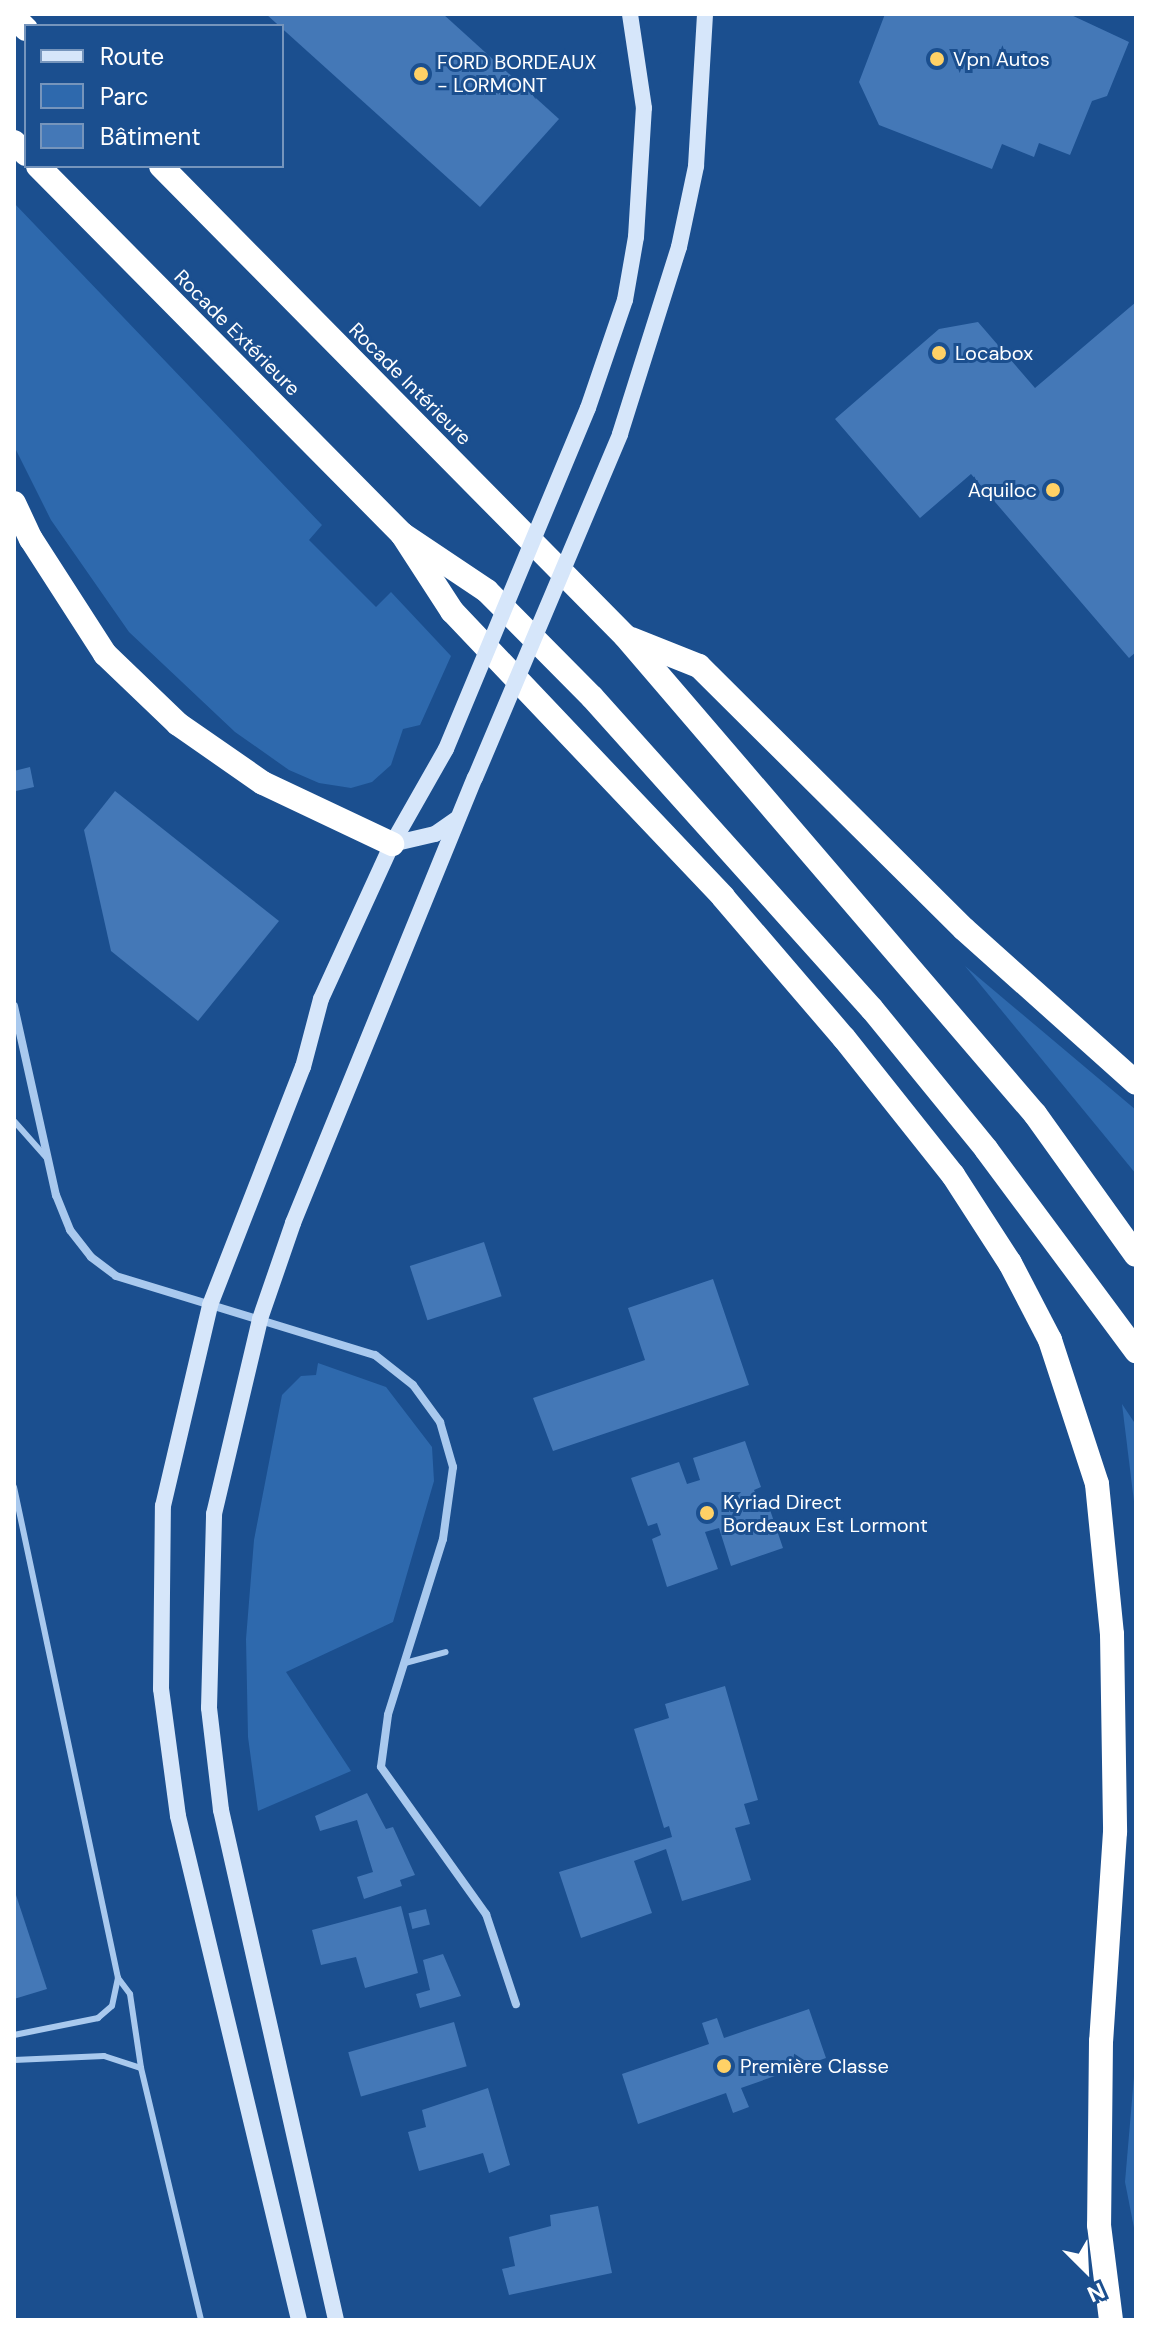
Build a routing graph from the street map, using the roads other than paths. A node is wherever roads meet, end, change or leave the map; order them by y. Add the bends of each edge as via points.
1 (630, 14) edge
2 (705, 14) edge
3 (40, 168) edge
4 (163, 168) edge
5 (14, 503) edge
6 (402, 534) junction
7 (625, 636) junction
8 (458, 818) junction
9 (392, 844) junction
10 (14, 1006) edge
11 (1136, 1083) edge
12 (14, 1121) edge
13 (47, 1158) junction
14 (1136, 1255) edge
15 (210, 1305) junction
16 (260, 1319) junction
17 (1136, 1351) edge
18 (14, 1487) edge
19 (446, 1652) dead end
20 (405, 1663) junction
21 (118, 1978) junction
22 (516, 2004) dead end
23 (14, 2035) edge
24 (14, 2060) edge
25 (141, 2068) junction
26 (201, 2320) edge
27 (299, 2320) edge
28 (336, 2320) edge
29 (1111, 2320) edge

1 - 9 main road, bridge via 644,108 636,237 625,300 588,408 446,749
2 - 8 main road, bridge via 696,166 664,304 620,434
3 - 6 highway, Rocade Extérieure
4 - 7 highway, Rocade Intérieure
5 - 9 highway via 31,539 105,654 178,724 263,783
6 - 17 highway via 487,591 751,869 986,1149
6 - 29 highway via 452,611 723,897 854,1050 953,1175 1010,1263 1050,1340 1097,1484 1112,1634 1115,1832 1101,2041 1099,2225
7 - 11 highway via 699,666 964,929
7 - 14 highway, Rocade Intérieure via 1035,1114
8 - 9 main road via 435,834
8 - 16 main road via 293,1223
9 - 15 main road via 321,999 303,1067
10 - 13 street
12 - 13 lane
13 - 15 street via 70,1230 91,1257 116,1276
15 - 16 street
15 - 27 main road via 163,1506 161,1689 178,1816
16 - 20 street via 375,1355 413,1385 440,1422 453,1467 443,1539
16 - 28 main road via 214,1514 209,1708 221,1810
18 - 21 lane
19 - 20 lane
20 - 22 street via 388,1715 381,1767 486,1914
21 - 23 lane via 112,2006 98,2018
21 - 25 lane via 130,1994
24 - 25 lane via 104,2056
25 - 26 lane

